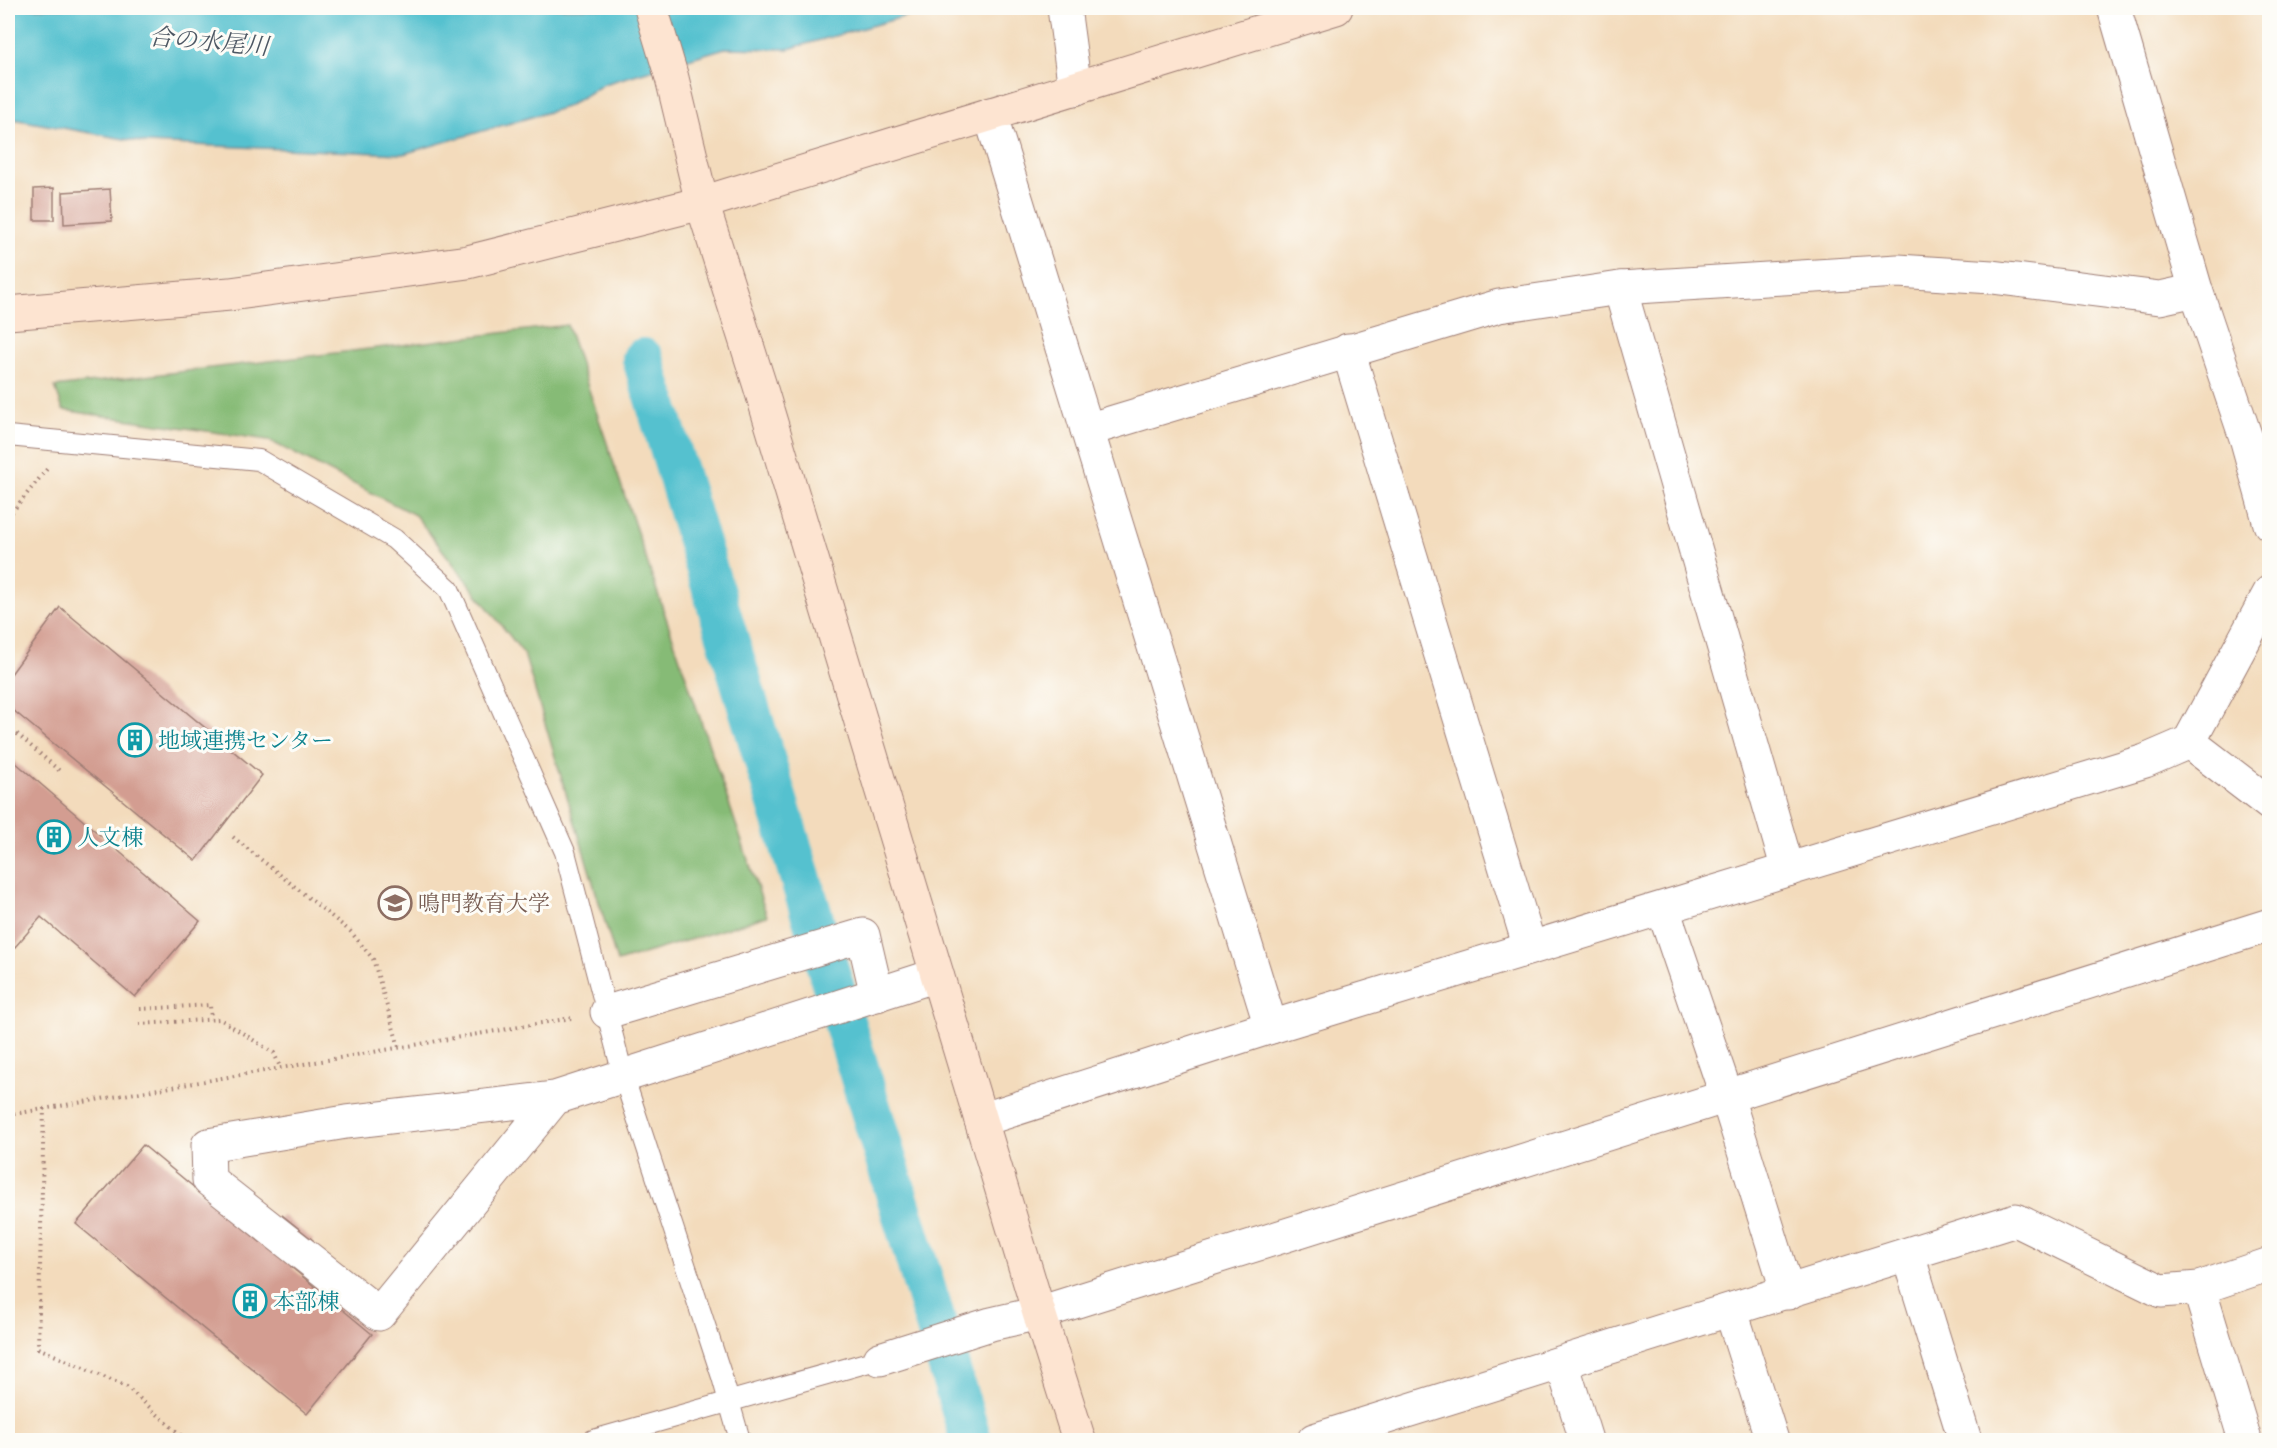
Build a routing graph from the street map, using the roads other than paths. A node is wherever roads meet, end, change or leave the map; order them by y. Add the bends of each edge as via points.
1 (651, 8) edge
2 (1064, 8) edge
3 (1336, 8) edge
4 (2114, 8) edge
5 (1075, 89) junction
6 (990, 114) junction
7 (702, 203) junction
8 (1620, 288) junction
9 (2196, 290) junction
10 (8, 313) edge
11 (1348, 350) junction
12 (1087, 430) junction
13 (8, 436) edge
14 (2258, 437) edge
15 (2270, 524) edge
16 (2270, 592) edge
17 (2189, 742) junction
18 (2270, 804) edge
19 (1788, 870) junction
20 (1663, 909) junction
21 (2270, 925) edge
22 (1530, 948) junction
23 (938, 975) junction
24 (873, 997) junction
25 (607, 1012) junction
26 (1271, 1027) junction
27 (623, 1075) junction
28 (1727, 1097) junction
29 (555, 1098) junction
30 (981, 1120) junction
31 (1908, 1255) junction
32 (2270, 1264) edge
33 (2199, 1288) junction
34 (1788, 1293) junction
35 (1731, 1311) junction
36 (1039, 1312) junction
37 (892, 1355) joint
38 (1562, 1363) junction
39 (730, 1402) junction
40 (1393, 1429) edge
41 (592, 1440) edge
42 (740, 1440) edge
43 (1079, 1440) edge
44 (1314, 1440) edge
45 (1586, 1440) edge
46 (1772, 1440) edge
47 (1965, 1440) edge
48 (2245, 1440) edge

1 - 7 street
2 - 5 street
3 - 5 street
4 - 9 street
5 - 6 street
6 - 7 street
6 - 12 street
7 - 10 street via 468,262 230,294
7 - 23 street
8 - 9 street via 1898,271 1992,277 2160,298
8 - 11 street via 1498,306
8 - 19 street
9 - 14 street
11 - 12 street
11 - 22 street
12 - 26 street
13 - 25 lane via 260,460 394,539 449,590 565,852
14 - 15 street
16 - 17 street
17 - 18 street
17 - 19 street via 2145,761
19 - 20 street
20 - 22 street
20 - 28 street
21 - 28 street
22 - 26 street
23 - 24 street
23 - 30 street
24 - 25 street via 862,935
24 - 27 street
25 - 27 lane
26 - 30 street
27 - 29 street
27 - 39 lane
28 - 34 street
28 - 36 street
29 - 29 street via 379,1314 209,1180 208,1145 346,1122
30 - 36 street
31 - 33 street via 2016,1220 2161,1291
31 - 34 street
31 - 47 street
32 - 33 street
33 - 48 street
34 - 35 street
35 - 38 street
35 - 46 street
36 - 37 street
36 - 43 street
37 - 39 lane
38 - 40 street
38 - 45 street
39 - 41 lane
39 - 42 lane
40 - 44 street

